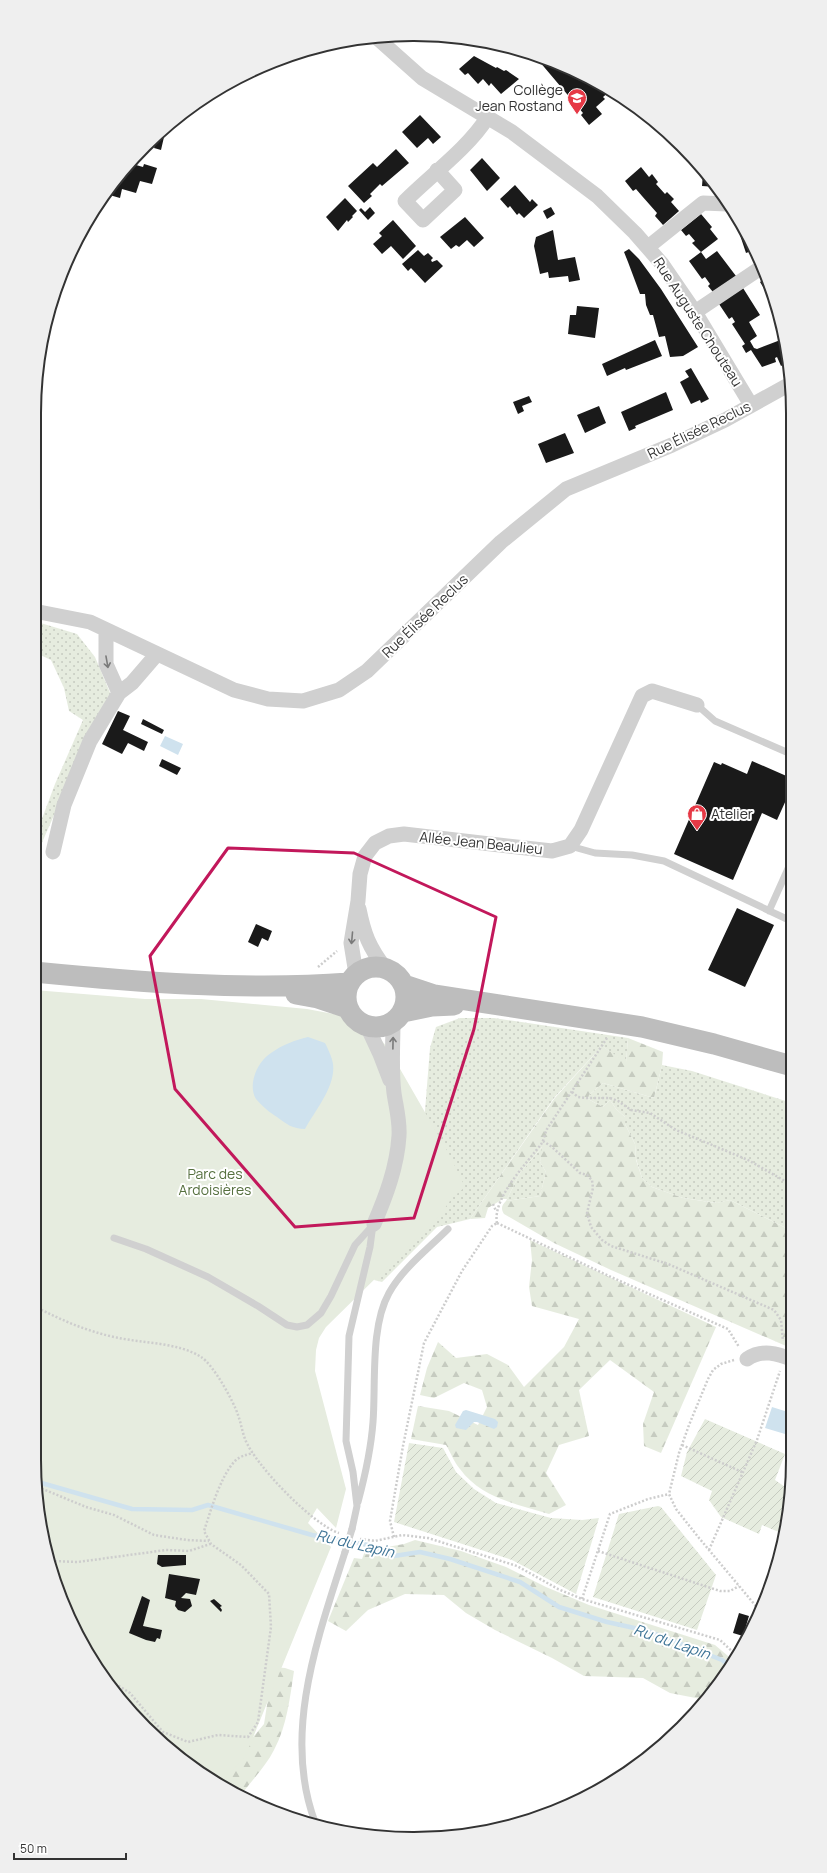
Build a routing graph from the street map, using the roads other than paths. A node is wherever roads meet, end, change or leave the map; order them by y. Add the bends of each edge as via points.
1 (382, 43) edge
2 (487, 118) junction
3 (437, 170) dead end
4 (721, 204) edge
5 (648, 248) junction
6 (758, 270) edge
7 (695, 312) junction
8 (785, 387) edge
9 (751, 405) junction
10 (41, 612) edge
11 (106, 630) junction
12 (157, 654) junction
13 (119, 692) junction
14 (697, 704) joint
15 (786, 752) edge
16 (570, 846) junction
17 (53, 852) dead end
18 (786, 873) edge
19 (358, 901) junction
20 (770, 910) junction
21 (786, 918) edge
22 (385, 968) junction
23 (41, 973) edge
24 (352, 978) junction
25 (248, 985) junction
26 (404, 985) junction
27 (488, 1004) junction
28 (348, 1008) junction
29 (398, 1017) junction
30 (367, 1026) junction
31 (786, 1064) edge
32 (394, 1092) junction
33 (374, 1224) junction
34 (448, 1229) dead end
35 (114, 1238) dead end
36 (786, 1357) edge
37 (747, 1359) road end
38 (357, 1506) junction
39 (313, 1818) edge

1 - 2 street, Rue Auguste Chouteau via 422,78
2 - 3 street via 478,133
2 - 5 street, Rue Auguste Chouteau via 512,132 597,196
4 - 5 street via 703,203
5 - 7 street, Rue Auguste Chouteau
6 - 7 street
7 - 9 street, Rue Auguste Chouteau
8 - 9 street, Rue Élisée Reclus
9 - 12 street, Rue Élisée Reclus via 672,445 566,489 501,542 367,671 339,690 303,701 268,699 234,690
10 - 11 street, Rue Élisée Reclus via 90,622
11 - 12 street, Rue Élisée Reclus
11 -> 13 street via 106,664
12 - 13 street via 132,683
13 - 17 street via 90,741 64,805
14 - 15 lane via 715,721
14 - 16 street via 652,691 642,696 581,830
16 - 19 street, Allée Jean Beaulieu via 552,850 404,834 389,836 375,843 365,856 360,874
16 - 20 lane via 595,853 632,855 664,861
18 - 20 lane
19 - 22 street, Allée Jean Beaulieu via 366,939
19 -> 24 street, Allée Jean Beaulieu via 351,943
20 - 21 lane
22 - 24 main road via 375,966 364,969
22 - 26 main road via 400,977
23 - 25 main road via 110,979
24 - 25 main road via 320,985
24 - 28 main road via 346,995
25 - 28 main road via 318,998
26 - 27 main road via 434,995
26 - 29 main road via 406,1003
27 - 29 main road via 432,1006
27 - 31 main road via 570,1015 611,1029 642,1027
28 - 30 main road via 359,1022
29 - 30 main road via 376,1028
32 -> 29 street
30 - 32 street
32 - 33 street via 399,1134 397,1151 391,1179
33 - 35 lane via 355,1246 321,1313 306,1325 297,1327 287,1325 240,1294 208,1277
33 - 38 lane via 349,1336 346,1441
34 - 38 lane via 404,1273 388,1294 380,1319 376,1347 373,1423 368,1466
36 - 37 street via 773,1353 760,1353
38 - 39 lane, bridge via 322,1626 308,1686 302,1734 303,1777

